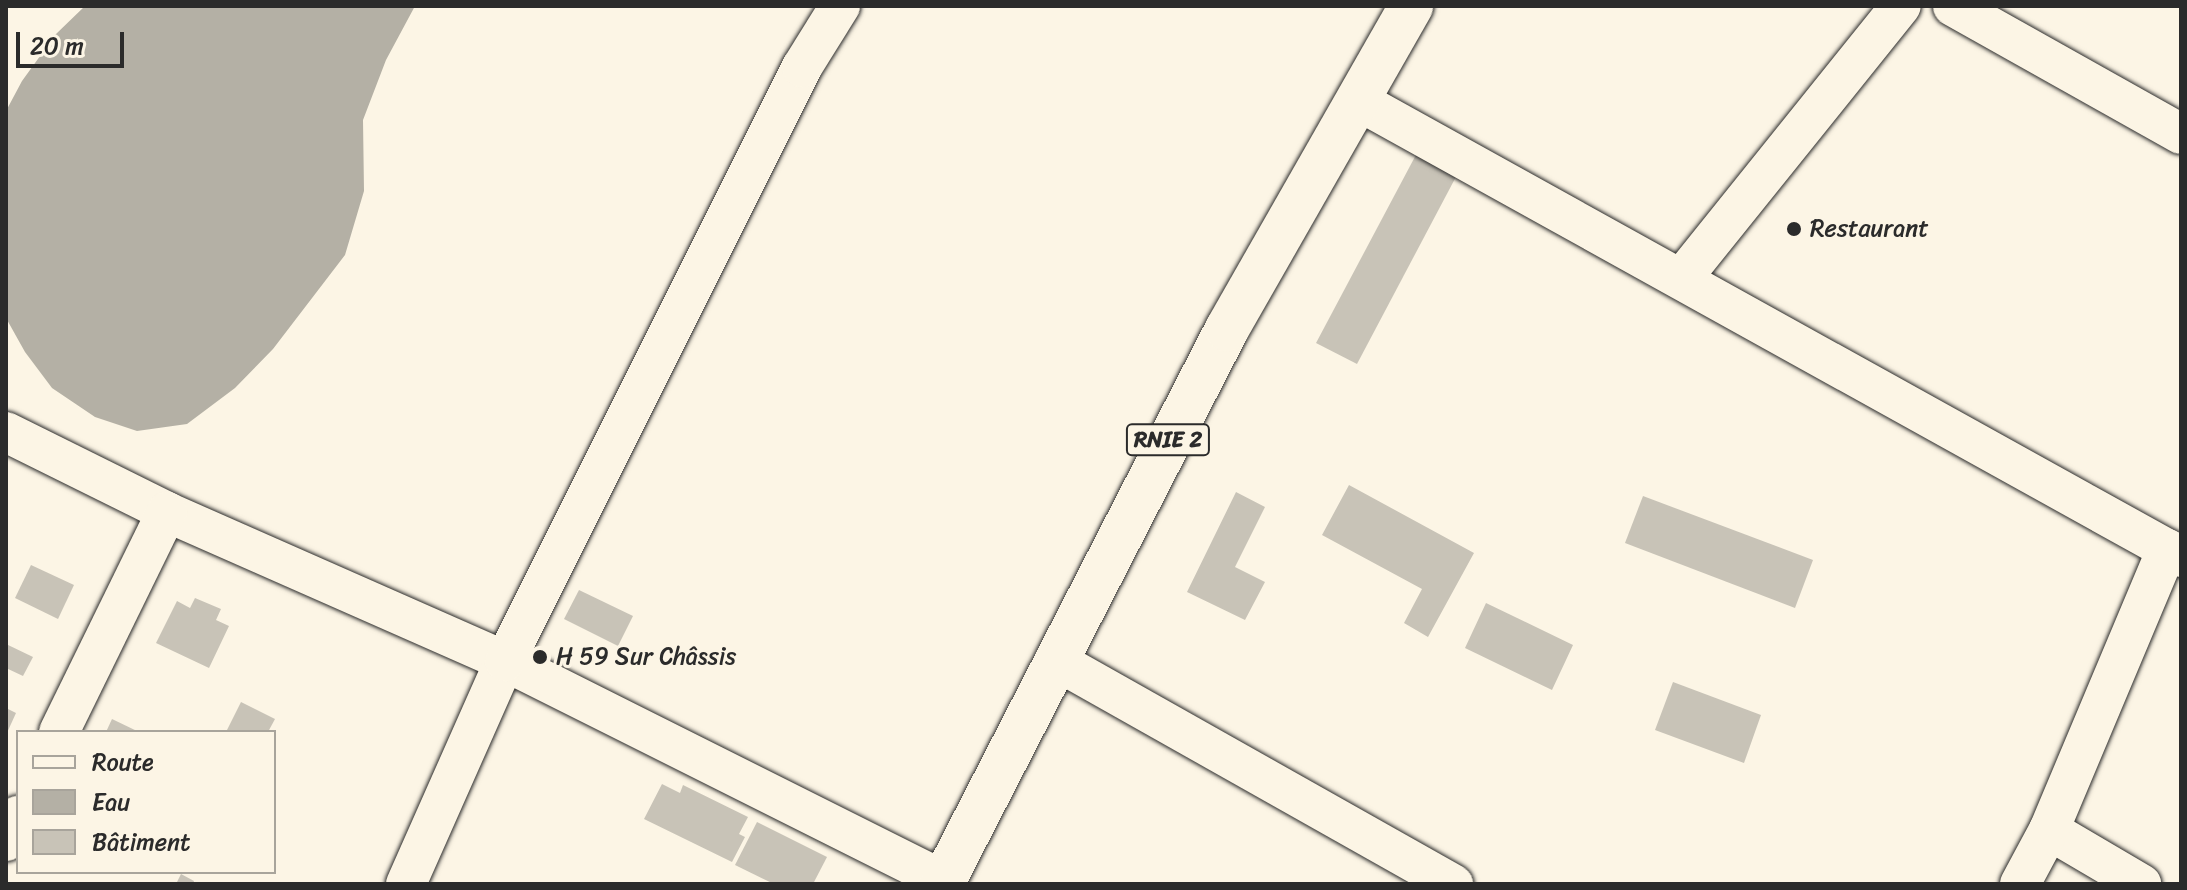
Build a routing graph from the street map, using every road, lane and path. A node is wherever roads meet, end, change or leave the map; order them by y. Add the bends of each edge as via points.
1 (840, 6) edge
2 (1411, 6) edge
3 (1901, 6) edge
4 (1953, 6) edge
5 (1357, 100) junction
6 (2181, 134) edge
7 (1682, 278) junction
8 (6, 432) edge
9 (167, 512) junction
10 (2174, 553) edge
11 (1055, 660) junction
12 (505, 661) junction
13 (60, 730) edge
14 (16, 820) edge
15 (2049, 830) junction
16 (6, 841) edge
17 (943, 882) edge
18 (406, 884) edge
19 (1453, 884) edge
20 (2020, 884) edge
21 (2141, 884) edge

1 - 12 street via 802,67
2 - 5 main road, RNIE 2 / RNIE 2
3 - 7 street
4 - 6 street
5 - 7 street
5 - 11 main road, RNIE 2 / RNIE 2 via 1227,329
7 - 10 street
8 - 9 street
9 - 12 street
9 - 13 street
10 - 15 street
11 - 17 main road, RNIE 2 / RNIE 2
11 - 19 street
12 - 17 street
12 - 18 street
14 - 16 street
15 - 20 street
15 - 21 street

